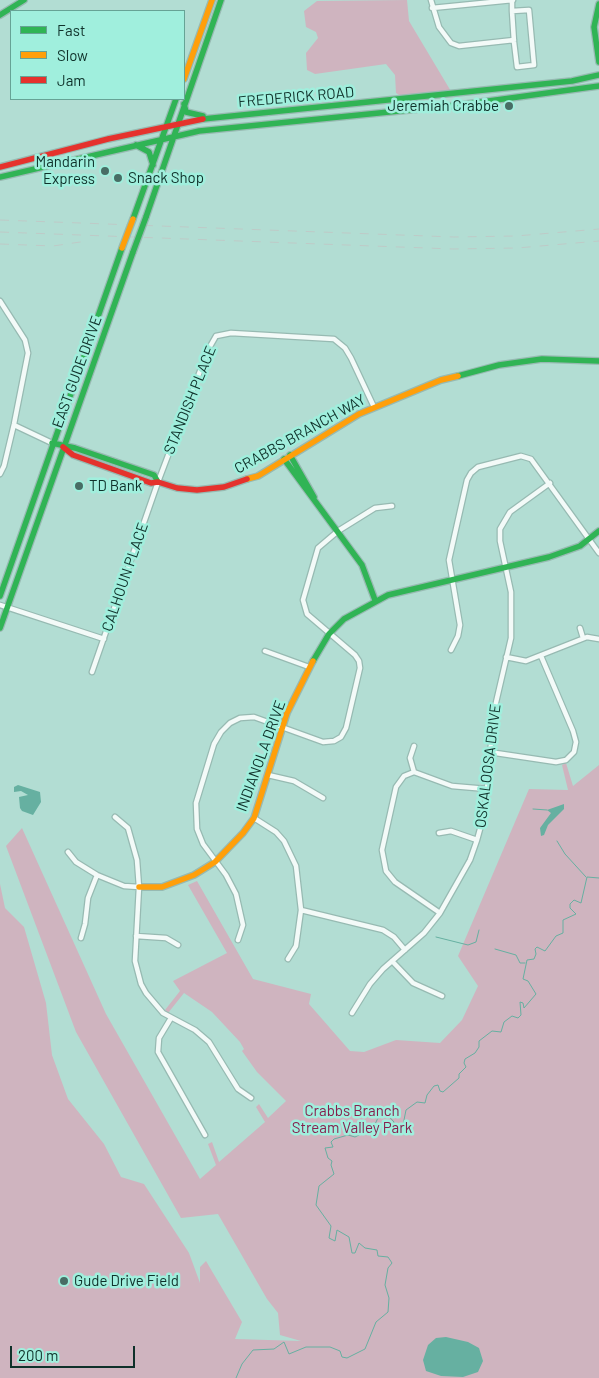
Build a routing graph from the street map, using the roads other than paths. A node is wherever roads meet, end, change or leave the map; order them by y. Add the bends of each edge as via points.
1 (24, 0) edge
2 (212, 0) edge
3 (221, 0) edge
4 (431, 0) edge
5 (513, 0) edge
6 (599, 4) edge
7 (432, 8) junction
8 (512, 11) junction
9 (0, 15) edge
10 (514, 40) junction
11 (599, 62) edge
12 (599, 75) edge
13 (185, 76) edge
14 (599, 86) edge
15 (176, 100) edge
16 (184, 104) junction
17 (214, 118) junction
18 (177, 124) junction
19 (166, 126) junction
20 (173, 136) junction
21 (162, 138) junction
22 (135, 144) junction
23 (153, 165) junction
24 (0, 167) edge
25 (0, 177) edge
26 (0, 301) edge
27 (599, 361) edge
28 (374, 407) junction
29 (14, 425) junction
30 (52, 443) junction
31 (63, 447) junction
32 (287, 457) junction
33 (0, 474) edge
34 (158, 482) junction
35 (550, 483) junction
36 (392, 506) dead end
37 (338, 531) junction
38 (599, 531) edge
39 (590, 539) junction
40 (599, 553) edge
41 (506, 568) junction
42 (452, 581) junction
43 (0, 596) edge
44 (375, 600) junction
45 (0, 605) edge
46 (7, 608) junction
47 (0, 628) edge
48 (580, 628) dead end
49 (329, 634) junction
50 (583, 638) junction
51 (104, 639) junction
52 (599, 639) edge
53 (451, 650) dead end
54 (265, 651) dead end
55 (542, 656) junction
56 (506, 657) junction
57 (309, 667) junction
58 (92, 672) dead end
59 (282, 726) junction
60 (414, 746) dead end
61 (489, 752) junction
62 (414, 772) junction
63 (268, 775) junction
64 (487, 788) junction
65 (323, 798) dead end
66 (116, 817) dead end
67 (254, 818) junction
68 (439, 833) dead end
69 (478, 840) junction
70 (68, 852) dead end
71 (216, 862) junction
72 (98, 875) junction
73 (139, 887) junction
74 (301, 910) junction
75 (440, 913) junction
76 (136, 936) junction
77 (81, 938) dead end
78 (238, 940) dead end
79 (178, 945) dead end
80 (405, 950) junction
81 (288, 959) dead end
82 (392, 961) junction
83 (442, 996) dead end
84 (352, 1013) dead end
85 (171, 1018) junction
86 (251, 1098) dead end
87 (205, 1135) dead end

1 - 9 main road
2 - 13 main road
3 - 16 main road, EAST GUDE DRIVE
4 - 7 street
5 - 7 street
5 - 8 street
6 - 11 main road via 594,27
7 - 10 street via 442,33 455,45
8 - 10 street
8 - 10 street via 529,10 534,65 516,66
12 - 17 main road, FREDERICK ROAD via 553,83
14 - 20 main road, FREDERICK ROAD via 459,105 231,127
15 - 19 main road, EAST GUDE DRIVE
16 - 17 main road via 186,112
16 - 18 main road, EAST GUDE DRIVE
17 - 18 main road, FREDERICK ROAD
18 - 19 main road, FREDERICK ROAD
18 - 20 main road, EAST GUDE DRIVE
19 - 21 main road, EAST GUDE DRIVE
19 - 24 main road, FREDERICK ROAD
20 - 21 main road, FREDERICK ROAD
20 - 31 main road, EAST GUDE DRIVE, bridge
21 - 22 main road, FREDERICK ROAD
21 - 23 main road, EAST GUDE DRIVE
22 - 23 main road via 149,152
22 - 25 main road, FREDERICK ROAD
23 - 30 main road, EAST GUDE DRIVE, bridge
26 - 29 street via 27,346 27,365
27 - 28 main road, CRABBS BRANCH WAY via 543,359 499,365 441,380
28 - 32 main road, CRABBS BRANCH WAY
28 - 34 street, STANDISH PLACE via 351,358 334,339 231,333 216,336
29 - 30 street
29 - 33 street
30 - 31 main road, CRABBS BRANCH WAY
30 - 43 main road, EAST GUDE DRIVE
31 - 34 main road, CRABBS BRANCH WAY via 73,455 111,470 151,483
31 - 46 main road, EAST GUDE DRIVE
32 - 34 main road, CRABBS BRANCH WAY via 258,476 224,487 197,490
32 - 37 main road via 309,494
34 - 51 street, CALHOUN PLACE
35 - 39 street
35 - 41 street, OSKALOOSA DRIVE via 510,512 502,522 500,541
35 - 42 street via 534,461 521,456 478,467 471,473 449,560
36 - 37 street via 375,508
37 - 44 main road via 362,565
37 - 49 street via 318,548 303,600 307,614
38 - 39 main road, INDIANOLA DRIVE
39 - 40 street
39 - 41 main road, INDIANOLA DRIVE via 549,557
41 - 42 main road, INDIANOLA DRIVE
41 - 56 street, OSKALOOSA DRIVE via 513,613
42 - 44 main road, INDIANOLA DRIVE
42 - 53 street via 460,625
44 - 49 main road, INDIANOLA DRIVE via 344,619
45 - 46 street
46 - 47 main road, EAST GUDE DRIVE
46 - 51 street
48 - 50 street
49 - 57 main road, INDIANOLA DRIVE
49 - 59 street via 355,655 360,668 346,728 341,737 324,742
50 - 52 street
50 - 55 street
51 - 58 street, CALHOUN PLACE
54 - 57 street
55 - 56 street via 526,661
55 - 61 street via 573,730 575,749 566,760 556,762
56 - 61 street, OSKALOOSA DRIVE
57 - 59 main road, INDIANOLA DRIVE
59 - 63 main road, INDIANOLA DRIVE
59 - 71 street via 254,717 240,718 230,723 214,744 195,813 199,836
60 - 62 street via 410,758
61 - 64 street, OSKALOOSA DRIVE
62 - 64 street via 452,786
62 - 75 street via 404,776 396,787 382,862 395,882
63 - 65 street via 294,781
63 - 67 main road, INDIANOLA DRIVE
64 - 69 street, OSKALOOSA DRIVE
66 - 73 street via 125,824 131,836
67 - 71 main road, INDIANOLA DRIVE
67 - 74 street via 276,832 290,851 300,884
68 - 69 street via 451,831
69 - 75 street, OSKALOOSA DRIVE
70 - 72 street, INDIANOLA DRIVE via 76,862
71 - 73 main road, INDIANOLA DRIVE via 178,882 162,887
71 - 78 street via 238,902 243,925
72 - 73 street, INDIANOLA DRIVE via 124,886
72 - 77 street via 88,898 86,924
73 - 76 street
74 - 80 street via 382,930 394,937
74 - 81 street via 296,946
75 - 80 street, OSKALOOSA DRIVE
76 - 79 street via 166,938
76 - 85 street via 135,961 141,984 155,1005
80 - 82 street, OSKALOOSA DRIVE
82 - 83 street via 414,983
82 - 84 street, OSKALOOSA DRIVE via 370,984
85 - 86 street via 195,1030 209,1042 238,1089
85 - 87 street via 160,1038 158,1052

